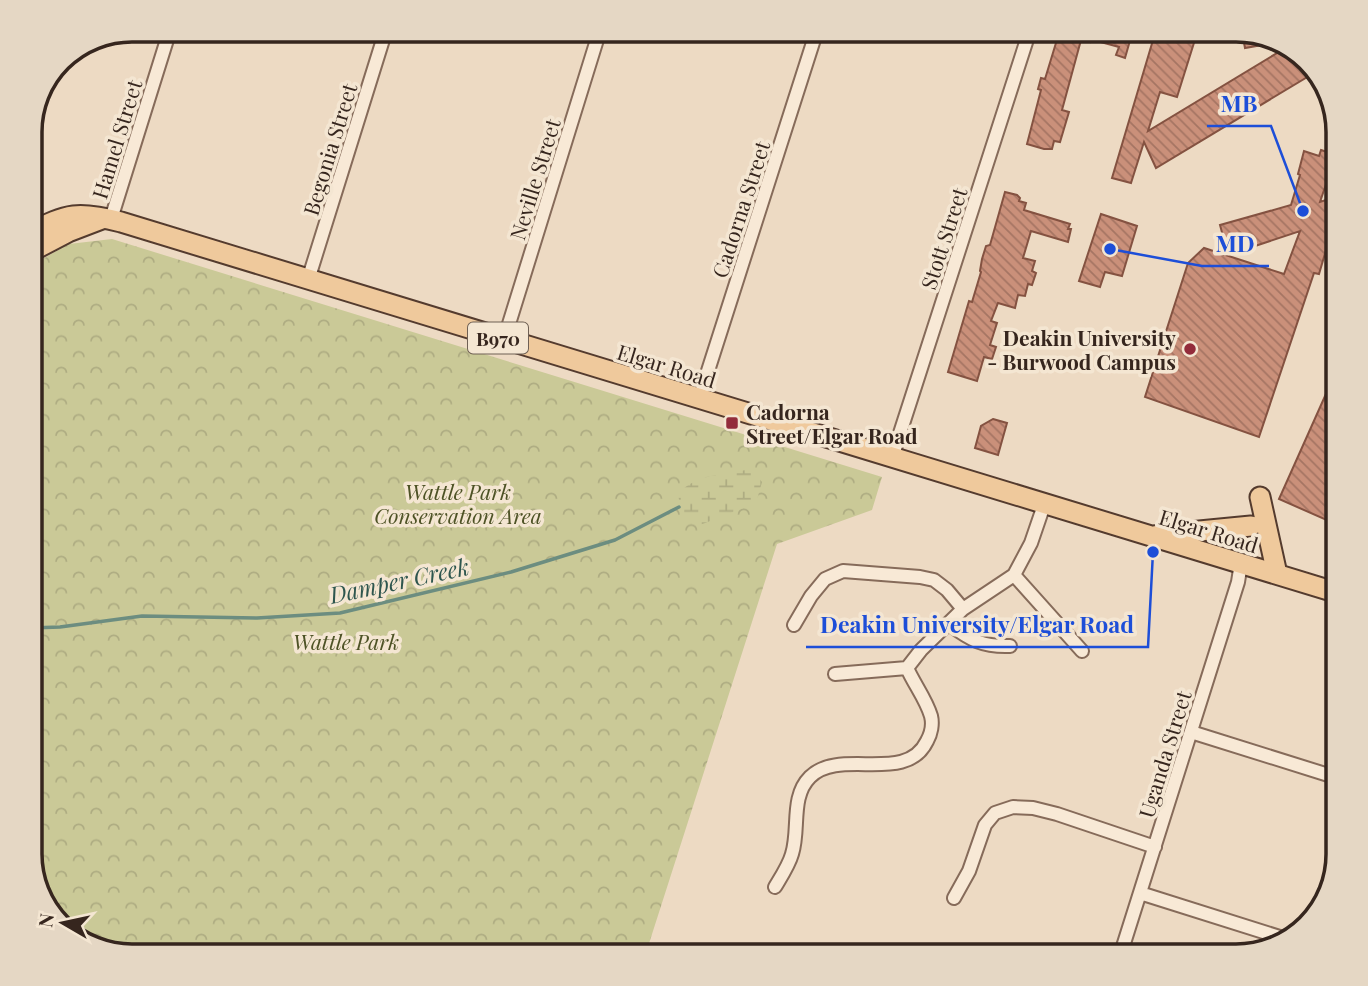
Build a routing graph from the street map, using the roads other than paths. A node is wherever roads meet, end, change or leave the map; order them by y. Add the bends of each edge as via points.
1 (166, 42) edge
2 (382, 42) edge
3 (596, 42) edge
4 (813, 42) edge
5 (1026, 42) edge
6 (107, 219) junction
7 (42, 228) edge
8 (42, 246) edge
9 (308, 279) junction
10 (504, 340) junction
11 (699, 399) junction
12 (892, 458) junction
13 (1259, 497) dead end
14 (1044, 505) junction
15 (1251, 526) dead end
16 (1150, 536) junction
17 (1241, 563) junction
18 (1277, 574) junction
19 (1014, 575) junction
20 (1326, 589) edge
21 (963, 609) junction
22 (949, 624) junction
23 (794, 625) dead end
24 (1010, 646) dead end
25 (1082, 651) dead end
26 (907, 668) junction
27 (835, 674) dead end
28 (1191, 732) junction
29 (1326, 774) edge
30 (1155, 847) junction
31 (775, 887) dead end
32 (1140, 893) junction
33 (954, 898) dead end
34 (1275, 935) edge
35 (1124, 944) edge

1 - 6 street, Hamel Street
2 - 9 street, Begonia Street
3 - 10 street, Neville Street
4 - 11 street, Cadorna Street
5 - 12 street, Stott Street
6 - 7 main road, Elgar Road / B970 via 71,215
6 - 8 main road
6 - 9 main road, Elgar Road / B970
9 - 10 main road, Elgar Road / B970
10 - 11 main road, Elgar Road / B970
11 - 12 main road, Elgar Road / B970
12 - 14 main road, Elgar Road / B970
13 - 18 main road
14 - 16 main road, Elgar Road / B970
14 - 19 street
15 - 16 main road
16 - 17 main road, Elgar Road / B970
17 - 18 main road, Elgar Road / B970
17 - 28 street, Uganda Street
18 - 20 main road, Elgar Road / B970
19 - 21 street
19 - 25 street
21 - 22 street
21 - 23 street via 934,580 843,571 825,579
22 - 24 street via 968,639
22 - 26 street
26 - 27 street
26 - 31 street via 931,718 931,733 923,748 911,758 890,763 825,766 809,779 798,800 793,853
28 - 29 street
28 - 30 street, Uganda Street
30 - 32 street, Uganda Street
30 - 33 street via 1057,814 1013,807 995,813 985,825 969,872
32 - 34 street
32 - 35 street, Uganda Street

